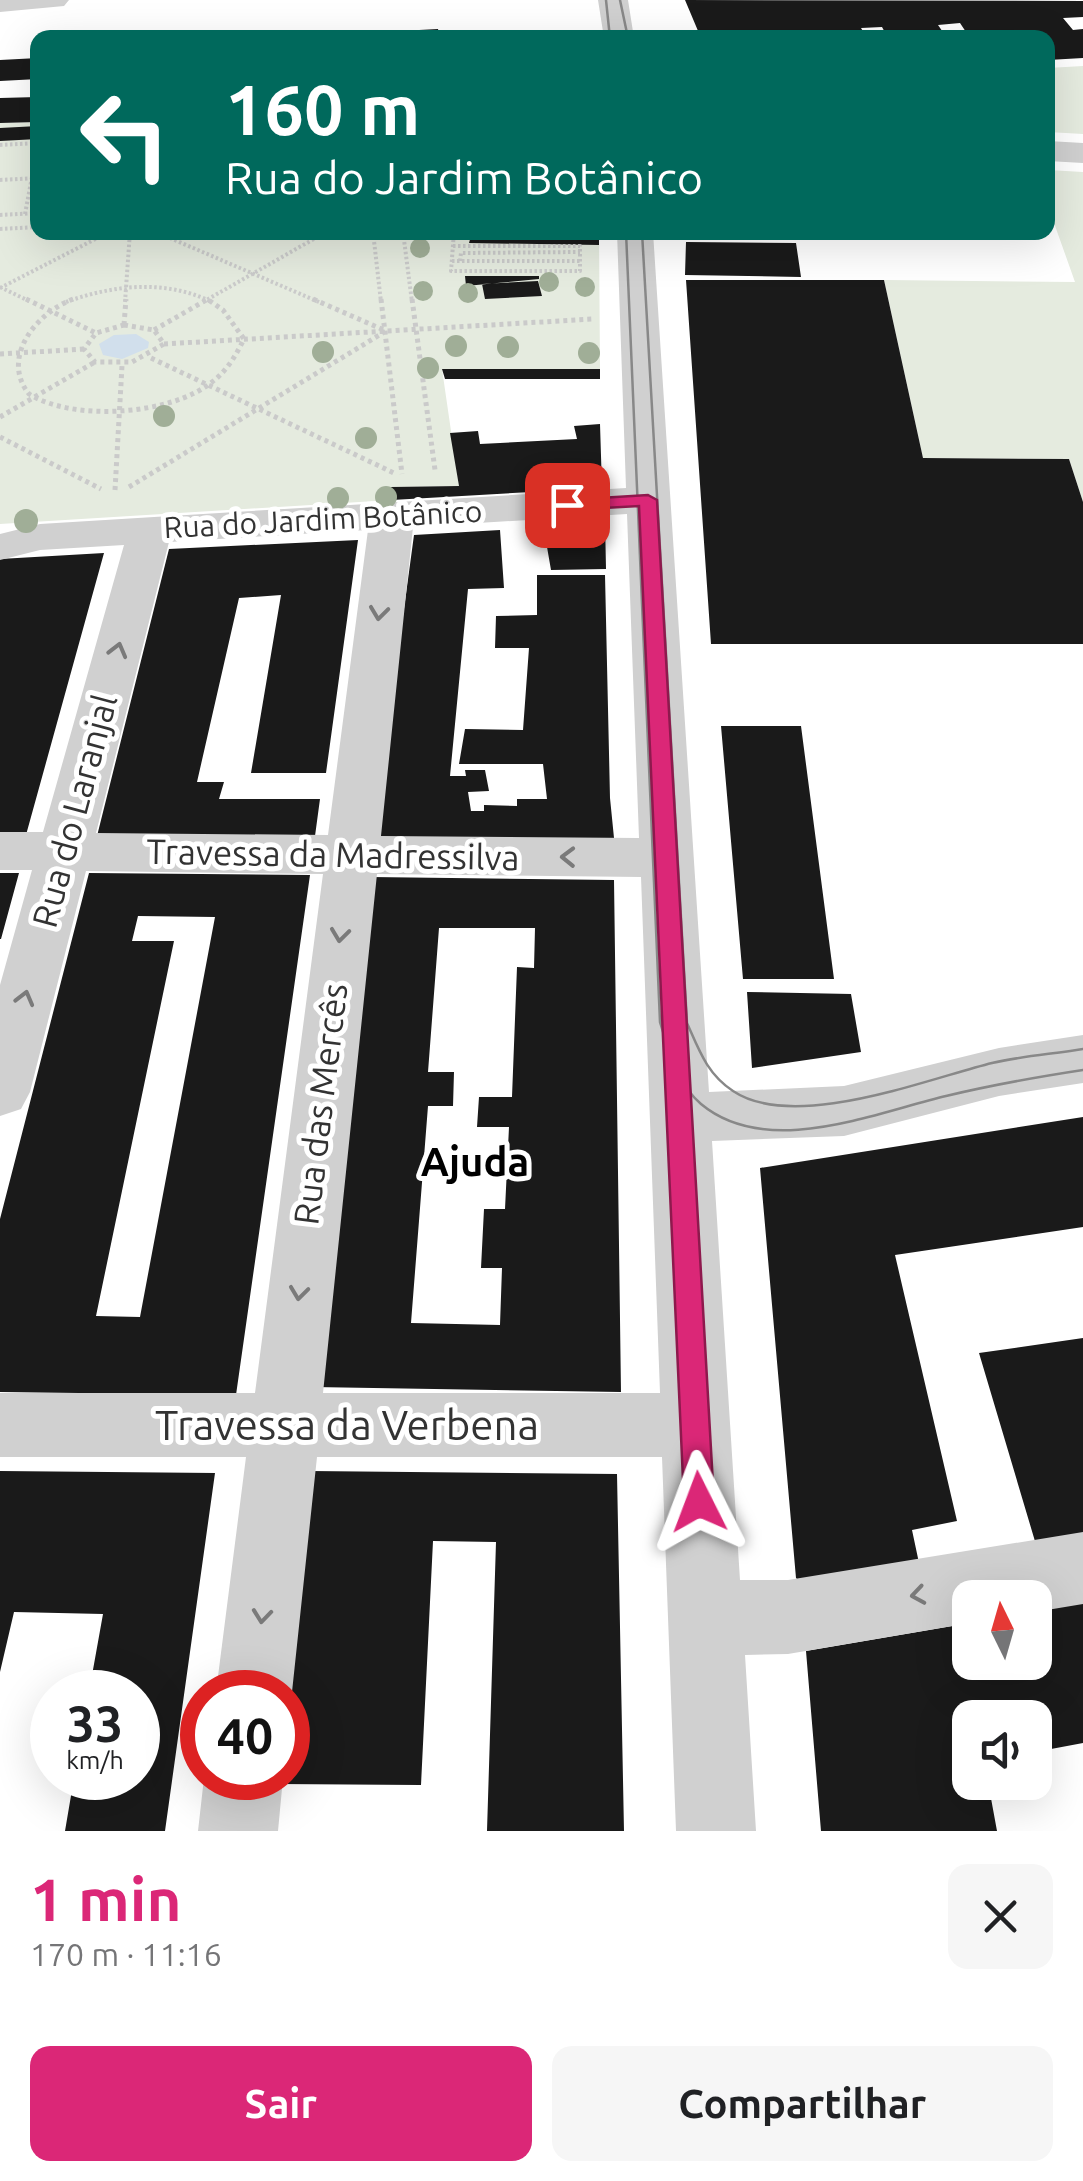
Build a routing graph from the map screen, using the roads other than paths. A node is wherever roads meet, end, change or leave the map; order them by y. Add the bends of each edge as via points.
1 (54, 0) edge
2 (613, 0) edge
3 (0, 2) edge
4 (618, 30) edge
5 (1055, 151) edge
6 (1083, 153) edge
7 (634, 240) edge
8 (393, 490) junction
9 (648, 500) junction
10 (132, 513) junction
11 (0, 547) edge
12 (0, 851) edge
13 (64, 852) junction
14 (349, 855) junction
15 (665, 858) junction
16 (1083, 1059) edge
17 (0, 1092) edge
18 (678, 1118) junction
19 (695, 1425) junction
20 (0, 1426) edge
21 (284, 1426) junction
22 (1083, 1568) edge
23 (705, 1618) junction
24 (256, 1670) edge
25 (242, 1800) edge
26 (238, 1831) edge
27 (716, 1831) edge

1 - 3 street
2 - 4 street
5 - 6 street
7 - 9 street
8 - 9 street, Rua do Jardim Botânico
8 - 10 street, Rua do Jardim Botânico
8 -> 14 street, Rua das Mercês
9 - 15 street
10 - 11 street, Rua do Jardim Botânico
13 -> 10 street, Rua do Laranjal
12 - 13 street, Travessa da Madressilva
13 - 14 street, Travessa da Madressilva
17 -> 13 street, Rua do Laranjal
15 -> 14 street, Travessa da Madressilva
14 -> 21 street, Rua das Mercês
15 - 18 street
16 - 18 street via 999,1072 844,1112
18 - 19 street
19 - 21 street, Travessa da Verbena
19 - 23 street
20 - 21 street, Travessa da Verbena
21 -> 24 street, Rua das Mercês
22 -> 23 street via 788,1617
23 - 27 street
25 - 26 street

